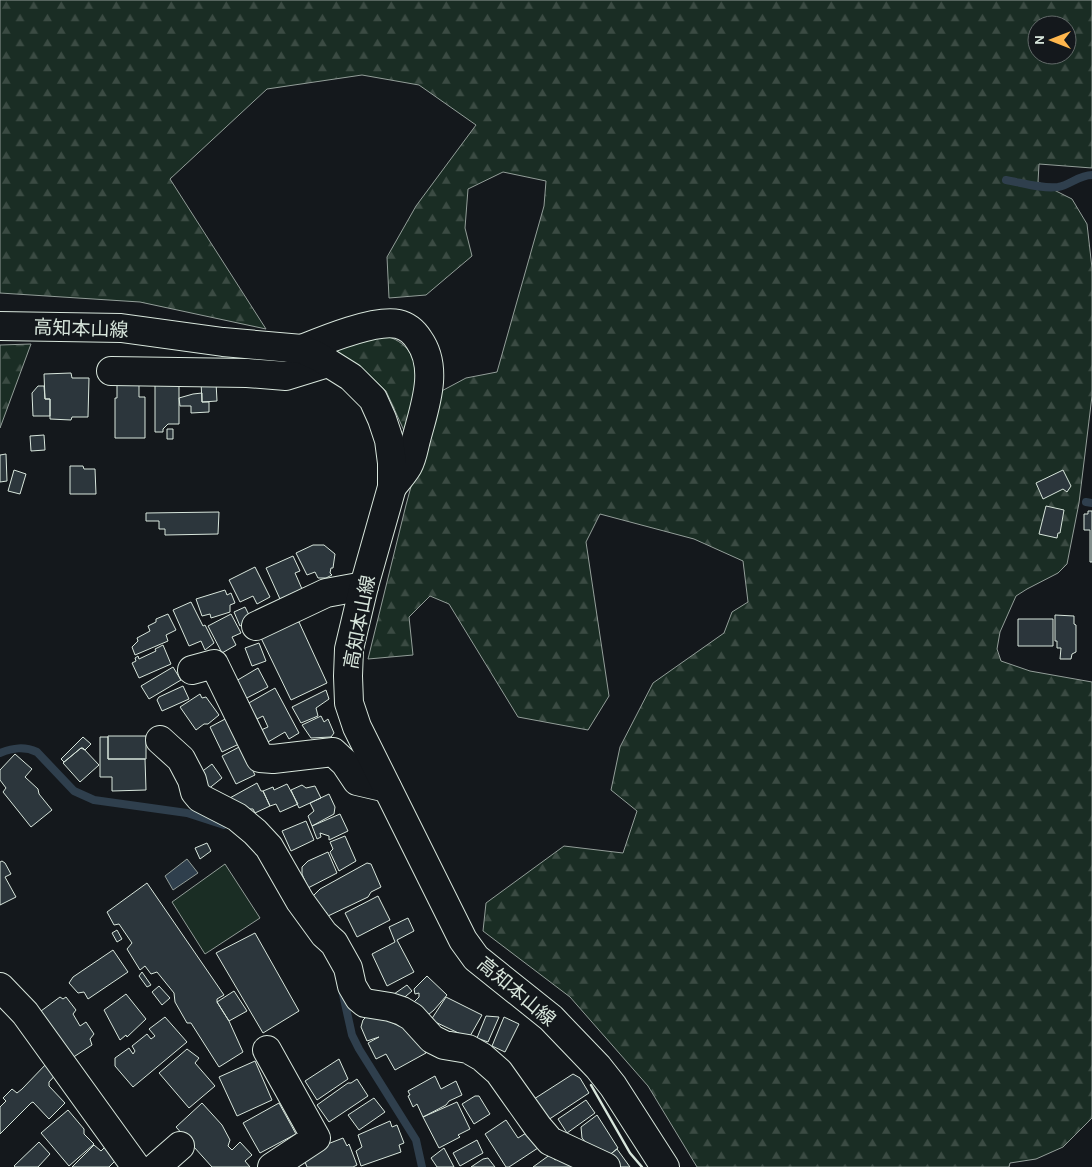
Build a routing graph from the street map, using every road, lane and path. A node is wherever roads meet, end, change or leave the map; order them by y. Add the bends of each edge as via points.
1 (0, 326) edge
2 (302, 349) junction
3 (328, 363) junction
4 (111, 371) dead end
5 (392, 487) junction
6 (364, 586) junction
7 (256, 626) dead end
8 (192, 670) dead end
9 (160, 740) dead end
10 (387, 788) junction
11 (0, 987) edge
12 (267, 1050) dead end
13 (180, 1146) dead end
14 (136, 1167) edge
15 (156, 1167) edge
16 (272, 1167) edge
17 (606, 1167) edge
18 (665, 1167) edge

1 - 2 street, 高知本山線 via 121,328
2 - 3 street, 高知本山線
2 - 5 street via 384,324 408,328 423,345 430,380 426,404 408,466
3 - 4 street via 286,376
3 - 5 street, 高知本山線 via 351,376 372,399 389,440
5 - 6 street, 高知本山線
6 - 7 street via 326,593
6 - 10 street, 高知本山線 via 349,649 349,703
8 - 10 street via 214,664 260,758 333,752 346,763 357,781
9 - 17 street via 181,759 200,798 237,817 269,847 300,901 334,943 359,998 402,1011 432,1039 444,1045 468,1049 482,1057 499,1072 550,1141
10 - 18 street, 高知本山線 via 463,940 476,958 551,1018 598,1067
11 - 14 street via 25,1013
12 - 16 street via 316,1138
13 - 15 street

